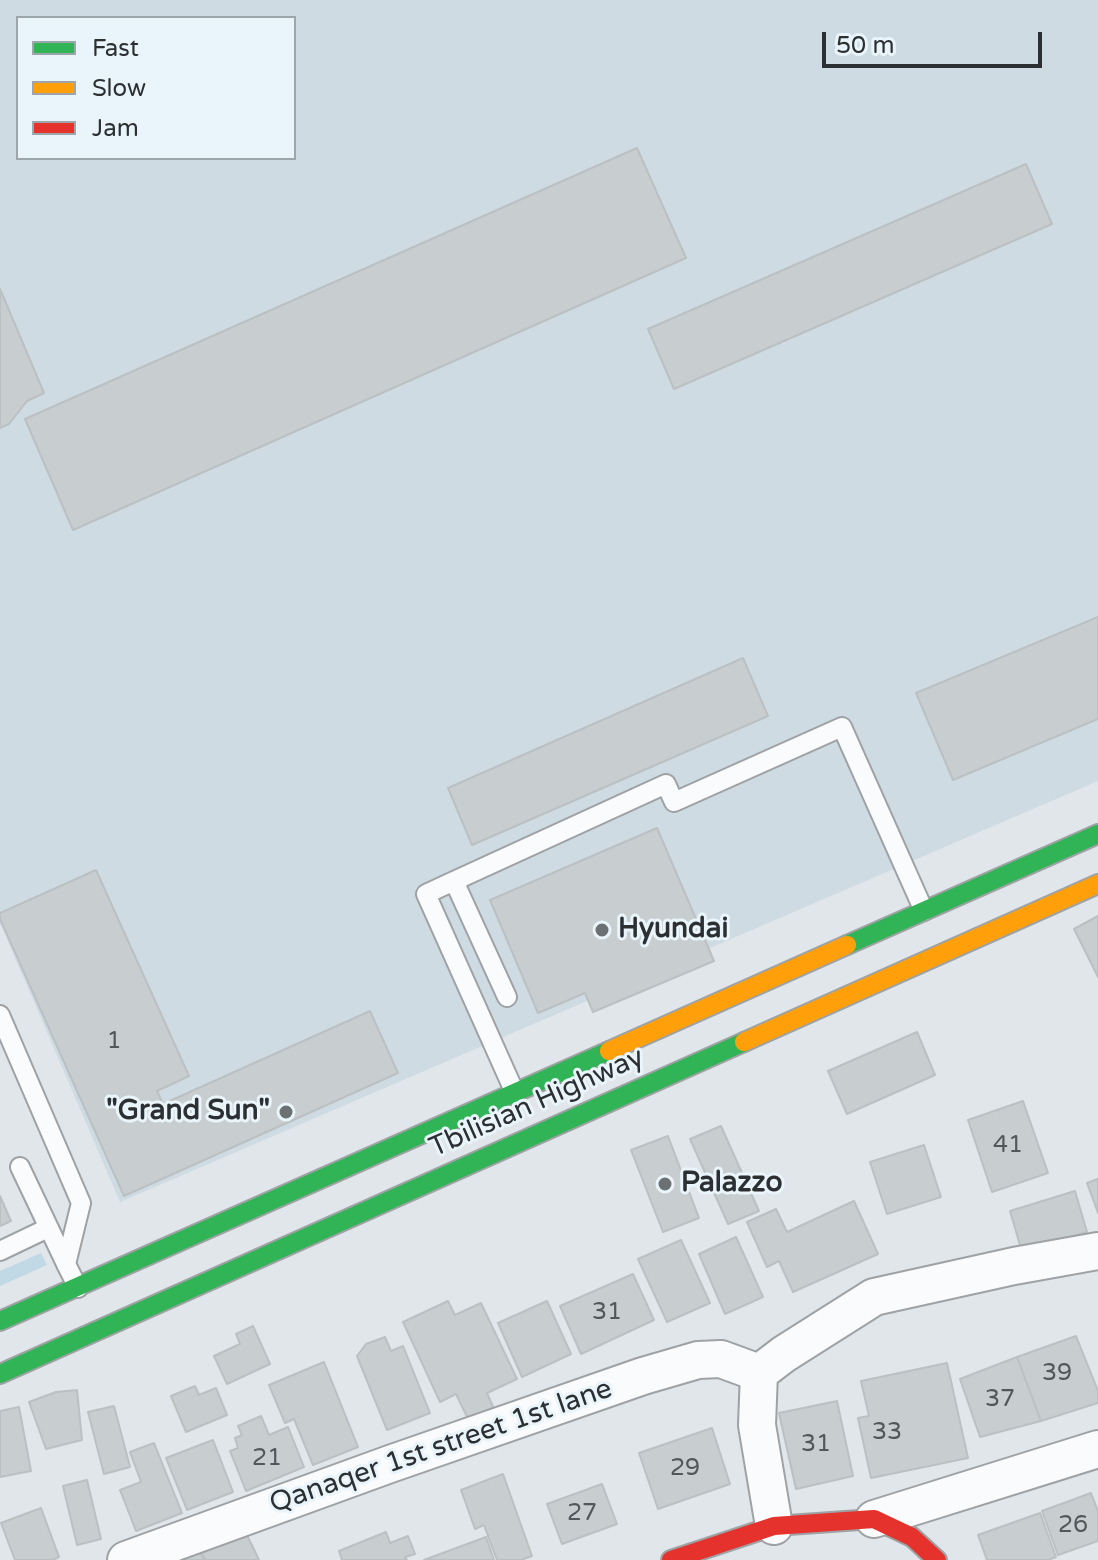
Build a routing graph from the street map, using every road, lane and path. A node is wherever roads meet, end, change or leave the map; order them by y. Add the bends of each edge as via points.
1 (1098, 834) edge
2 (454, 881) junction
3 (1098, 884) edge
4 (924, 911) junction
5 (507, 997) dead end
6 (0, 1015) edge
7 (515, 1093) junction
8 (20, 1167) dead end
9 (48, 1228) junction
10 (0, 1251) edge
11 (1098, 1251) edge
12 (66, 1264) junction
13 (88, 1310) junction
14 (0, 1321) edge
15 (759, 1373) junction
16 (0, 1374) edge
17 (1098, 1449) edge
18 (874, 1519) junction
19 (774, 1526) junction
20 (126, 1560) edge
21 (671, 1560) edge
22 (937, 1560) edge

1 - 4 main road, Tbilisian Highway
2 - 4 lane via 666,784 674,802 842,727
2 - 5 lane
2 - 7 lane via 426,894
3 - 13 main road, Tbilisian Highway
4 - 7 main road, Tbilisian Highway
6 - 12 lane via 81,1203
7 - 13 main road, Tbilisian Highway
8 - 9 lane
9 - 10 lane
9 - 12 lane
11 - 15 street via 874,1297
12 - 13 lane
13 - 14 main road, Tbilisian Highway
13 - 16 main road, Tbilisian Highway
15 - 19 street via 757,1425
15 - 20 street, Qanaqer 1st street 1st lane via 721,1359 643,1376
17 - 18 street
18 - 19 main road
18 - 22 main road via 912,1537
19 - 21 main road

